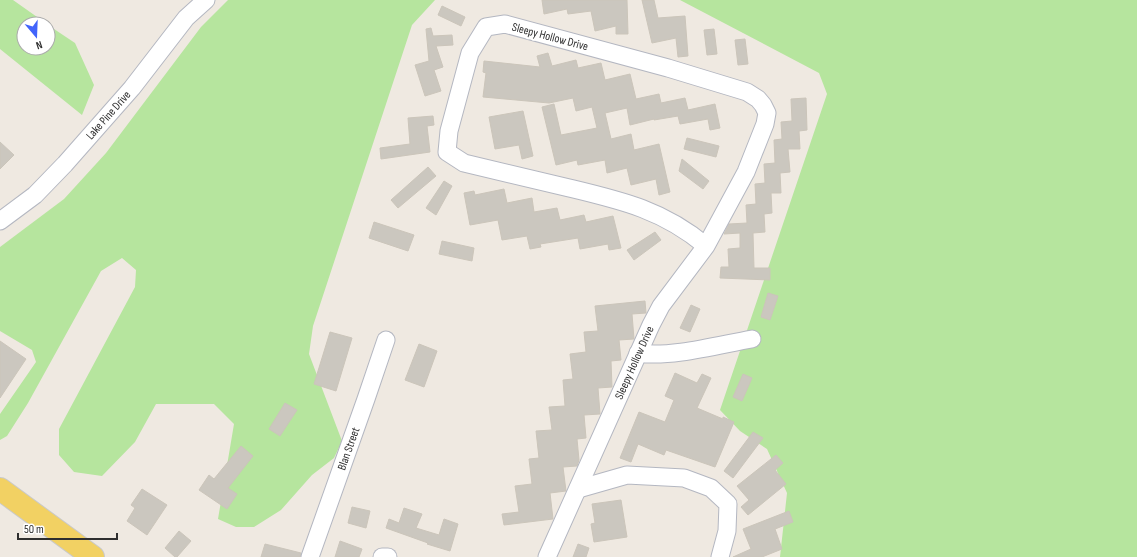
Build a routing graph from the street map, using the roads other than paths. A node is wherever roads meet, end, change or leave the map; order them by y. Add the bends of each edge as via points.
1 (206, 0) edge
2 (0, 221) edge
3 (706, 246) junction
4 (752, 339) dead end
5 (386, 340) dead end
6 (638, 353) junction
7 (0, 489) edge
8 (578, 489) junction
9 (93, 557) edge
10 (310, 557) edge
11 (382, 557) edge
12 (388, 557) edge
13 (547, 557) edge
14 (720, 557) edge

1 - 2 street, Lake Pine Drive via 186,18 132,88 65,164 35,195
3 - 3 street, Sleepy Hollow Drive via 746,172 765,124 764,105 758,99 747,92 668,68 505,24 486,27 470,53 448,131 447,152 464,163 626,202 667,219
3 - 6 street, Sleepy Hollow Drive via 661,306
4 - 6 street via 673,353
5 - 10 street, Blan Street
6 - 8 street, Sleepy Hollow Drive
7 - 9 main road
8 - 13 street, Sleepy Hollow Drive
8 - 14 street via 627,475 684,478 711,488 728,504 727,531
11 - 12 street

